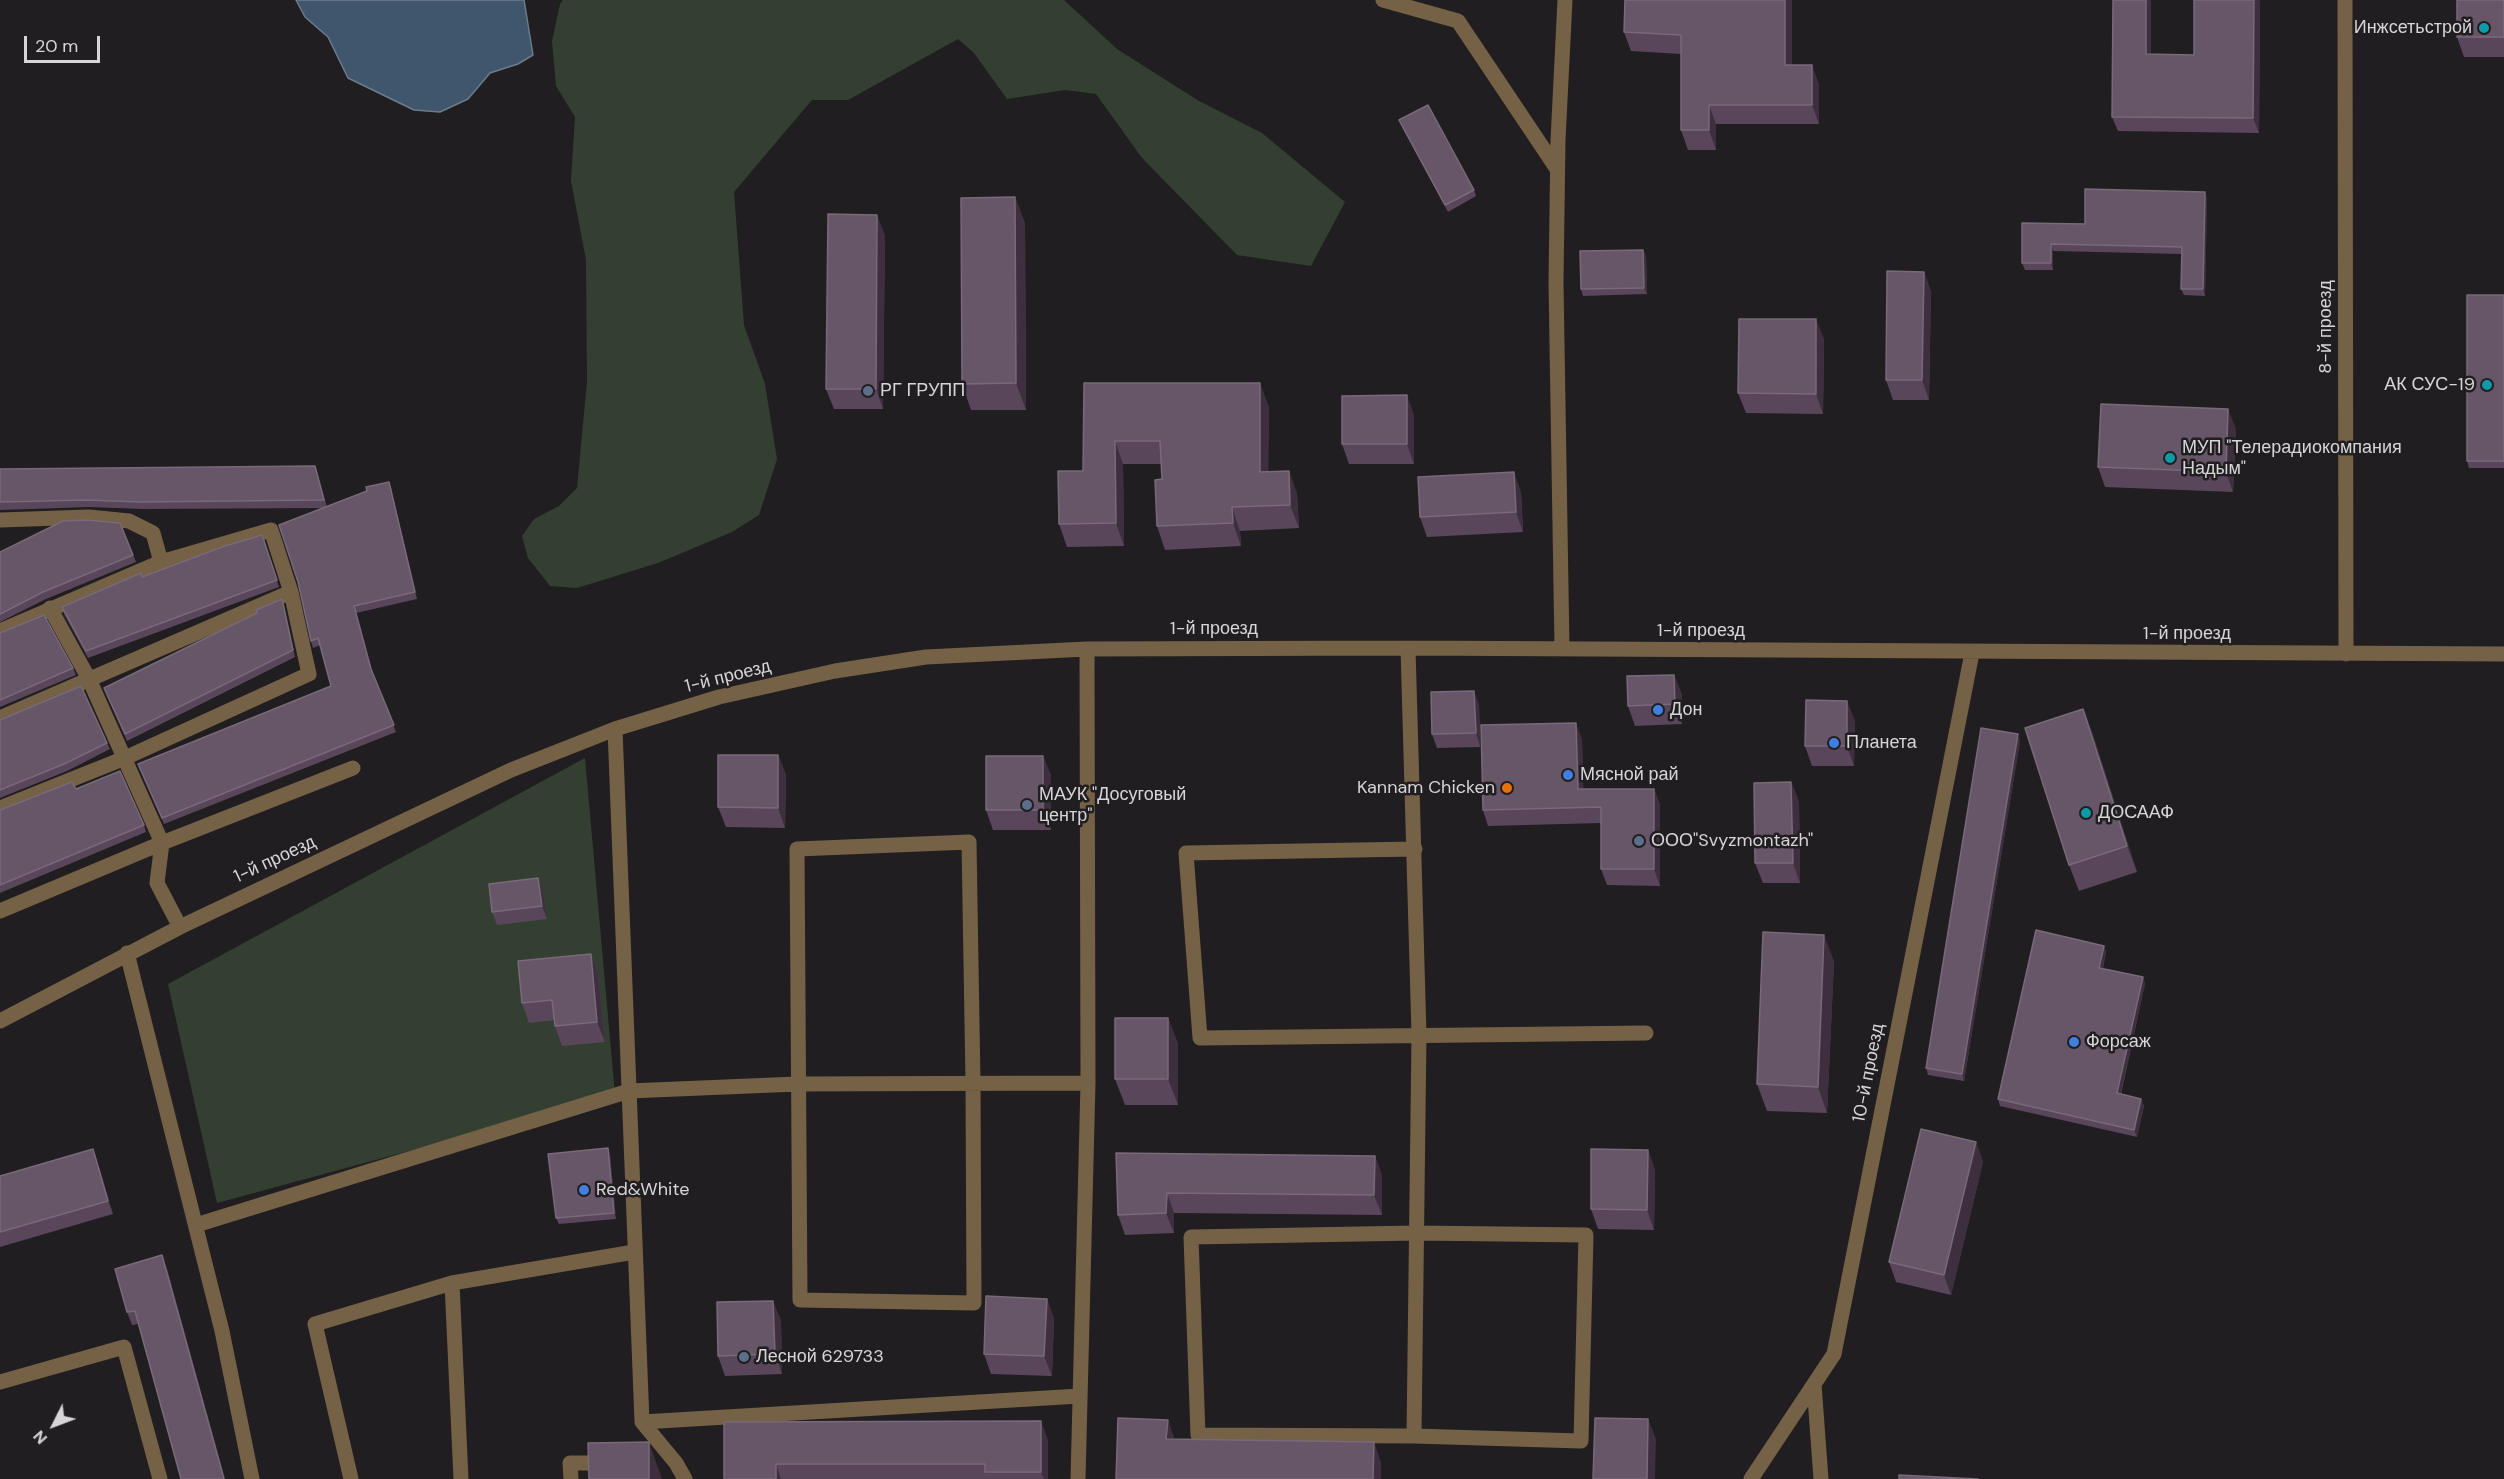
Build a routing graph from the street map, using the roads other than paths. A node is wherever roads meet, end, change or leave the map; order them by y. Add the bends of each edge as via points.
1 (1383, 0) edge
2 (1564, 0) edge
3 (2345, 0) edge
4 (1557, 168) junction
5 (0, 520) edge
6 (161, 562) junction
7 (291, 592) junction
8 (50, 608) junction
9 (0, 631) edge
10 (1408, 648) junction
11 (1087, 649) junction
12 (1562, 649) junction
13 (1971, 653) junction
14 (2346, 654) junction
15 (2504, 654) edge
16 (89, 679) junction
17 (0, 718) edge
18 (615, 729) junction
19 (125, 758) junction
20 (353, 768) dead end
21 (0, 808) edge
22 (162, 843) junction
23 (1415, 849) junction
24 (0, 911) edge
25 (180, 927) junction
26 (127, 953) junction
27 (0, 1021) edge
28 (1646, 1033) dead end
29 (1419, 1035) junction
30 (974, 1083) junction
31 (1088, 1083) junction
32 (797, 1084) junction
33 (629, 1091) junction
34 (196, 1226) junction
35 (1416, 1233) junction
36 (634, 1252) junction
37 (452, 1283) junction
38 (0, 1382) edge
39 (1814, 1384) junction
40 (1080, 1396) junction
41 (642, 1422) junction
42 (1414, 1436) junction
43 (617, 1463) edge
44 (652, 1463) edge
45 (676, 1463) junction
46 (160, 1479) edge
47 (252, 1479) edge
48 (351, 1479) edge
49 (461, 1479) edge
50 (571, 1479) edge
51 (685, 1479) edge
52 (1078, 1479) edge
53 (1751, 1479) edge
54 (1821, 1479) edge

1 - 4 street via 1458,21
2 - 4 street
3 - 14 street, 8-й проезд
4 - 12 street
5 - 6 street via 89,517 129,521 153,533
6 - 7 street via 271,530
6 - 8 street
7 - 16 street
7 - 19 street via 309,674
8 - 9 street
8 - 16 street
10 - 11 street, 1-й проезд
10 - 12 street, 1-й проезд
10 - 23 street
11 - 18 street, 1-й проезд via 926,657 835,671 719,698
11 - 31 street
12 - 13 street, 1-й проезд
13 - 14 street, 1-й проезд
13 - 39 street, 10-й проезд via 1834,1354
14 - 15 street, 1-й проезд
16 - 17 street
16 - 19 street
18 - 25 street, 1-й проезд via 511,770
18 - 33 street
19 - 21 street
19 - 22 street
20 - 22 street
22 - 24 street
22 - 25 street via 157,883
23 - 29 street
23 - 29 street via 1186,853 1200,1038
25 - 26 street, 1-й проезд
26 - 27 street, 1-й проезд
26 - 34 street
28 - 29 street
29 - 35 street
30 - 31 street
30 - 32 street
30 - 32 street via 974,1303 800,1300
30 - 32 street via 969,842 797,849
31 - 40 street
32 - 33 street
33 - 34 street
33 - 36 street
34 - 47 street
35 - 42 street
35 - 42 street via 1586,1236 1581,1441
35 - 42 street via 1191,1237 1198,1435
36 - 37 street
36 - 41 street
37 - 48 street via 315,1324
37 - 49 street
38 - 46 street via 124,1347
39 - 53 street, 10-й проезд
39 - 54 street
40 - 41 street
40 - 52 street
41 - 45 street
43 - 50 street via 570,1462
44 - 45 street
45 - 51 street

